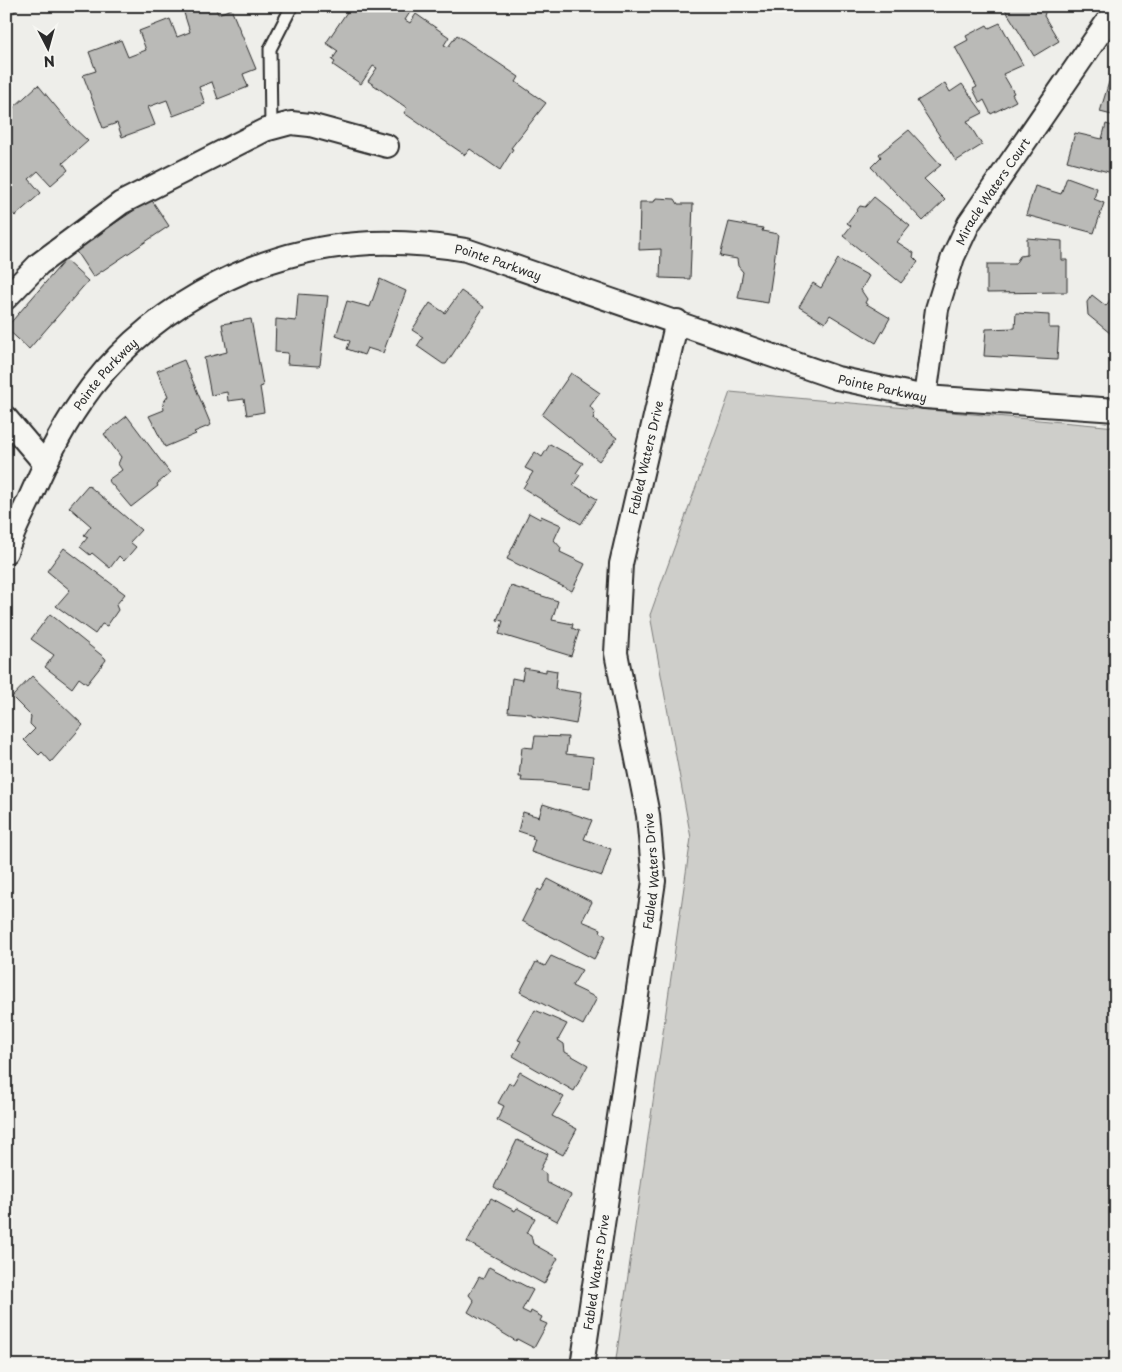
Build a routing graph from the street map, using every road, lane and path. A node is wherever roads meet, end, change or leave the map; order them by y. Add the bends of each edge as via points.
1 (292, 6) edge
2 (1116, 9) edge
3 (271, 128) junction
4 (387, 146) dead end
5 (6, 298) edge
6 (677, 321) junction
7 (924, 397) junction
8 (1116, 410) edge
9 (6, 418) edge
10 (45, 464) junction
11 (6, 552) edge
12 (582, 1366) edge

1 - 3 lane via 270,49
2 - 7 street, Miracle Waters Court via 969,223 953,257 937,309
3 - 4 street via 291,123 310,125
3 - 5 street via 122,203 39,264
6 - 7 street, Pointe Parkway via 838,378
6 - 10 street, Pointe Parkway via 466,250 393,242 318,249 248,270 208,289 155,324 117,359 81,402
6 - 12 street, Fabled Waters Drive via 621,564 616,654 648,815 654,881
7 - 8 street, Pointe Parkway
9 - 10 street
10 - 11 street, Pointe Parkway

